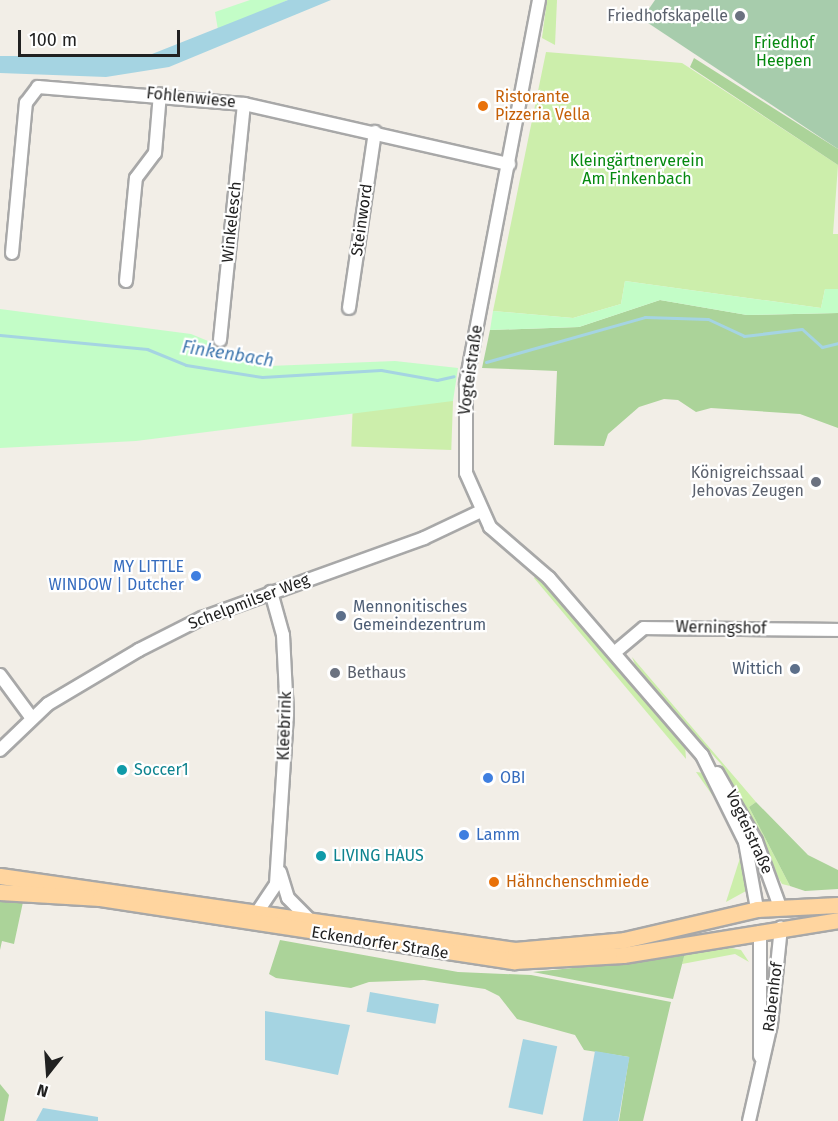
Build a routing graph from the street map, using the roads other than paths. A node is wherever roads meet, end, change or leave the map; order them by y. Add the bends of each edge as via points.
1 (539, 0) edge
2 (160, 94) junction
3 (244, 104) junction
4 (375, 132) junction
5 (509, 164) junction
6 (12, 254) dead end
7 (126, 281) dead end
8 (350, 308) dead end
9 (220, 340) dead end
10 (479, 512) junction
11 (271, 592) junction
12 (838, 630) edge
13 (614, 653) junction
14 (0, 675) edge
15 (31, 717) junction
16 (18, 730) junction
17 (0, 750) edge
18 (0, 756) edge
19 (707, 763) junction
20 (279, 862) junction
21 (0, 876) edge
22 (0, 892) edge
23 (838, 905) edge
24 (780, 907) junction
25 (758, 909) junction
26 (258, 911) junction
27 (310, 920) junction
28 (838, 920) edge
29 (781, 928) junction
30 (760, 932) junction
31 (760, 1064) junction
32 (749, 1121) edge

1 - 5 street, Vogteistraße
2 - 3 street, Fohlenwiese
2 - 6 street, Fohlenwiese via 38,87 29,93
2 - 7 street via 155,153 136,178
3 - 4 street, Fohlenwiese
3 - 9 street, Winkelesch
4 - 5 street, Fohlenwiese
4 - 8 street, Steinword
5 - 10 street, Vogteistraße via 464,403 465,462
10 - 11 street, Schelpmilser Weg via 424,538
10 - 13 street, Vogteistraße via 549,578
11 - 15 street, Schelpmilser Weg via 139,650
11 - 20 street, Kleebrink via 283,635 287,693
12 - 13 street, Werningshof via 644,628
13 - 19 street, Vogteistraße
14 - 15 street
15 - 16 street, Schelpmilser Weg
16 - 17 street, Schelpmilser Weg
16 - 18 street, Schelpmilser Weg
19 - 24 street, Vogteistraße via 739,805
19 - 25 street, Vogteistraße via 745,842
20 - 26 street, Kleebrink via 273,894
20 - 27 street, Kleebrink via 288,898
21 - 26 main road, Eckendorfer Straße
22 - 30 main road, Eckendorfer Straße via 100,898 513,961 623,955
23 - 24 main road, Eckendorfer Straße
24 - 25 main road, Eckendorfer Straße
24 - 29 main road
25 - 27 main road, Eckendorfer Straße via 624,940 515,950
25 - 30 main road
26 - 27 main road, Eckendorfer Straße
28 - 29 main road, Eckendorfer Straße
29 - 30 main road, Eckendorfer Straße
29 - 31 street, Rabenhof via 773,1014
30 - 31 street, Rabenhof
31 - 32 street, Rabenhof

